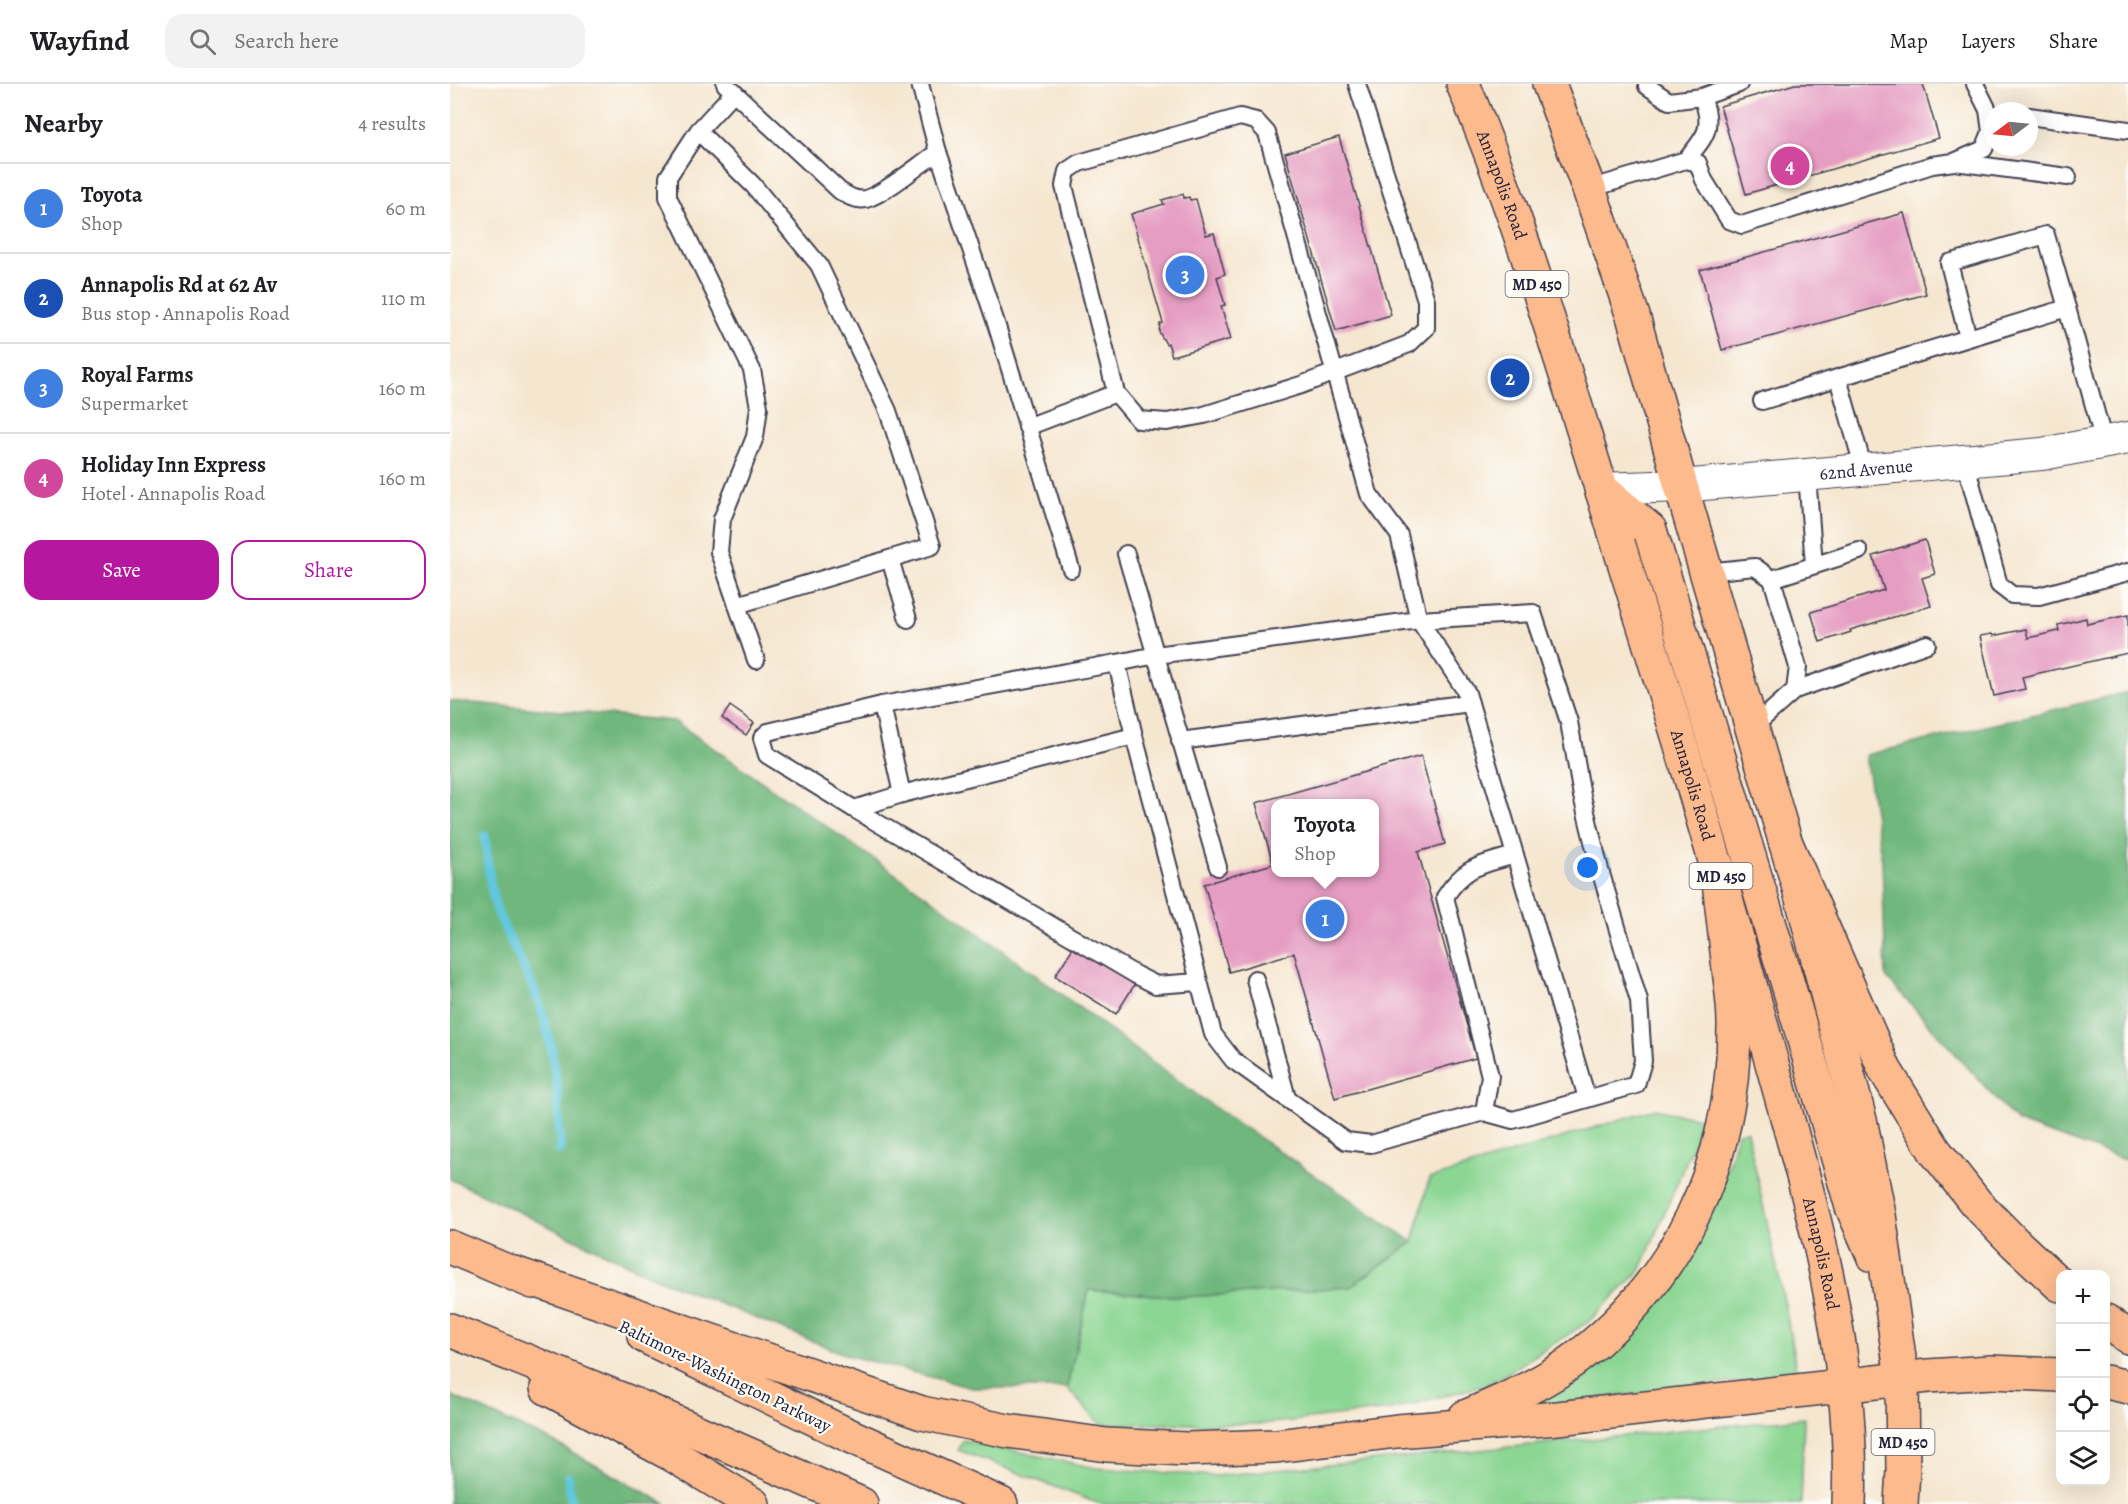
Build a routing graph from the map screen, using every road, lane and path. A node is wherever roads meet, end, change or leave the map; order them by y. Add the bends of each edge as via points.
1 (920, 84) edge
2 (1357, 84) edge
3 (1463, 84) edge
4 (1549, 84) edge
5 (1647, 84) edge
6 (1739, 84) edge
7 (1975, 84) edge
8 (729, 88) edge
9 (1702, 97) junction
10 (1986, 102) edge
11 (2038, 117) edge
12 (698, 130) junction
13 (2128, 130) edge
14 (1984, 149) edge
15 (938, 152) junction
16 (1686, 160) junction
17 (1954, 162) junction
18 (2068, 177) dead end
19 (1589, 189) junction
20 (2067, 308) junction
21 (1968, 338) junction
22 (1336, 372) junction
23 (1838, 378) junction
24 (1116, 393) junction
25 (1762, 400) dead end
26 (1027, 427) junction
27 (2116, 440) edge
28 (1965, 461) junction
29 (1864, 470) junction
30 (1807, 475) junction
31 (1681, 486) junction
32 (1601, 489) junction
33 (1859, 551) dead end
34 (1126, 554) dead end
35 (890, 560) junction
36 (1814, 565) junction
37 (1071, 569) dead end
38 (1706, 572) junction
39 (2128, 572) edge
40 (1772, 579) junction
41 (737, 605) junction
42 (908, 619) dead end
43 (1419, 621) junction
44 (1927, 644) dead end
45 (1156, 655) junction
46 (756, 660) dead end
47 (1117, 663) junction
48 (1795, 690) junction
49 (1470, 703) junction
50 (882, 705) junction
51 (1752, 728) junction
52 (1134, 736) junction
53 (1180, 741) junction
54 (902, 794) junction
55 (854, 809) junction
56 (1785, 841) junction
57 (1515, 855) junction
58 (1717, 865) junction
59 (1218, 867) dead end
60 (1255, 979) dead end
61 (1198, 982) junction
62 (1287, 1098) junction
63 (1587, 1098) junction
64 (1484, 1112) junction
65 (450, 1247) edge
66 (514, 1273) junction
67 (2056, 1281) edge
68 (1891, 1296) junction
69 (2110, 1324) edge
70 (450, 1330) edge
71 (450, 1336) edge
72 (2128, 1337) edge
73 (2056, 1375) edge
74 (1902, 1379) junction
75 (2110, 1383) edge
76 (1846, 1386) junction
77 (2128, 1387) edge
78 (1397, 1431) junction
79 (753, 1504) edge
80 (861, 1504) edge
81 (1001, 1504) edge
82 (1849, 1504) edge
83 (1901, 1504) edge

1 - 15 lane
2 - 22 lane via 1426,300 1426,328 1409,344
3 - 32 main road, Annapolis Road / MD 450 via 1542,297
4 - 19 main road, MD 450
5 - 9 lane via 1669,101
6 - 9 lane
7 - 10 lane
8 - 12 lane
8 - 15 lane via 851,199 866,199
9 - 16 lane via 1709,115 1705,137
11 - 13 lane
12 - 35 lane via 753,185 819,265 888,411 932,546
12 - 41 lane via 668,177 668,197 753,370 759,407 755,437 722,519 719,552
14 - 17 lane
15 - 26 lane
16 - 17 lane via 1698,163 1729,220 1742,225 1932,165
16 - 19 lane
17 - 18 lane
19 - 31 main road, MD 450 via 1633,316
20 - 21 lane
20 - 21 lane via 2046,235 1949,263
20 - 27 lane
21 - 23 lane
22 - 24 lane via 1204,415 1167,422 1139,420
22 - 24 lane via 1267,134 1256,121 1240,117 1079,164 1067,171 1064,186
22 - 43 lane via 1369,494 1399,535
23 - 25 lane
23 - 29 lane
24 - 26 lane
26 - 37 lane
27 - 28 street, 62nd Avenue via 2042,454
28 - 29 street, 62nd Avenue
28 - 39 lane via 1999,585 2012,595 2038,596
29 - 30 street, 62nd Avenue
30 - 31 street, 62nd Avenue
30 - 36 lane
31 - 32 street, 62nd Avenue
31 - 38 main road, MD 450
32 - 58 main road, Annapolis Road / MD 450
32 - 68 main road via 1650,530 1852,1207
33 - 36 lane
34 - 45 lane
35 - 41 lane
35 - 42 lane
36 - 40 lane
38 - 40 lane via 1755,567
38 - 51 main road, MD 450
40 - 48 lane via 1798,667
41 - 46 lane
43 - 45 lane
43 - 49 lane
43 - 63 lane via 1533,613 1569,723 1600,870 1639,1002 1643,1061 1636,1085
44 - 48 lane
45 - 47 lane
45 - 53 lane
47 - 50 lane
47 - 52 lane
48 - 51 lane
49 - 53 lane
49 - 57 lane
50 - 54 lane
50 - 55 lane via 768,732 762,738 767,755
51 - 56 main road, MD 450
52 - 54 lane
52 - 61 lane
53 - 59 lane
54 - 55 lane
55 - 61 lane via 1146,980 1156,985
56 - 67 main road via 1885,1070 1935,1150 1976,1203
56 - 68 main road, MD 450 via 1861,1124
57 - 63 lane
57 - 64 lane via 1470,868 1445,897 1490,1076
58 - 76 main road, Annapolis Road / MD 450 via 1818,1236
58 - 78 main road via 1735,1022 1733,1076 1710,1178 1686,1232 1660,1274 1630,1310 1562,1368 1509,1398 1462,1418
60 - 62 lane
61 - 62 lane via 1213,1034 1233,1059
62 - 64 lane via 1346,1141 1371,1144
63 - 64 lane via 1513,1120
65 - 66 main road, Baltimore-Washington Parkway
66 - 78 main road via 922,1413 1008,1431 1107,1445 1187,1449 1276,1446
66 - 81 main road, Baltimore-Washington Parkway via 844,1433
68 - 74 main road, MD 450
69 - 72 main road
70 - 80 main road via 648,1410
71 - 79 main road via 671,1454
73 - 74 main road via 1991,1372
74 - 76 main road
74 - 83 main road, MD 450
75 - 77 main road
76 - 78 main road via 1558,1418
76 - 82 main road, Annapolis Road / MD 450

